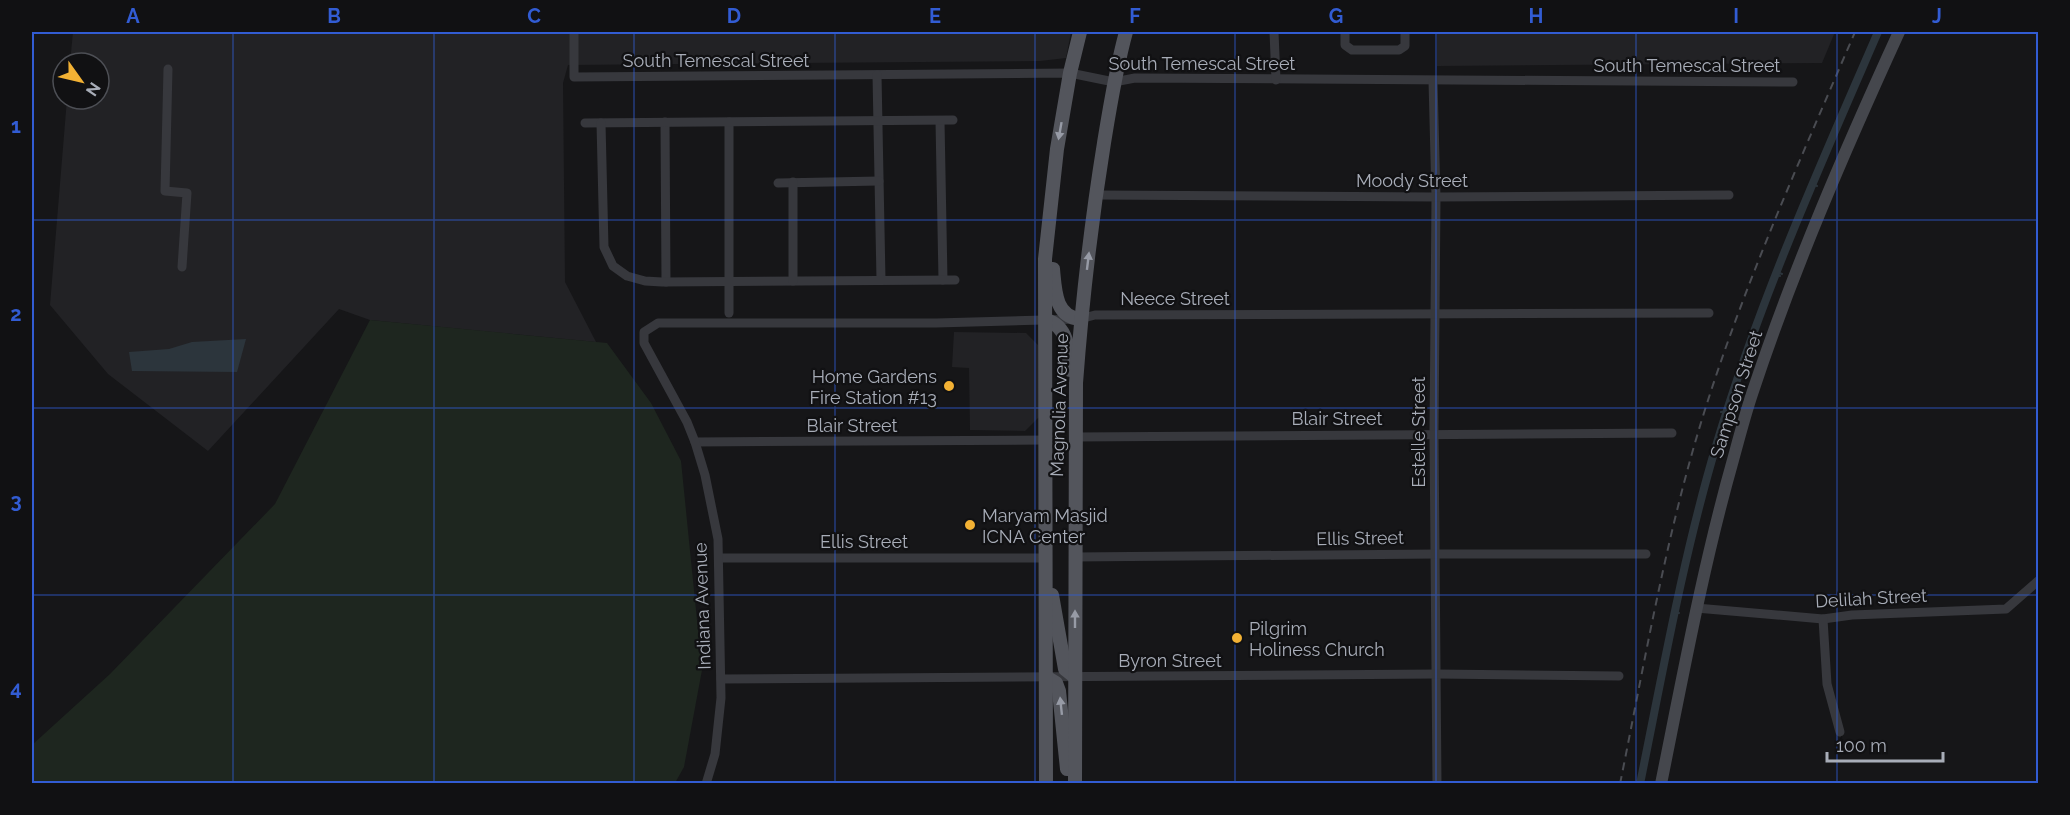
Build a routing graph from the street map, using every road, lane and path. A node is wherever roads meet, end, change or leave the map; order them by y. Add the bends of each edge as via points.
1 (574, 32) edge
2 (1080, 32) edge
3 (1126, 32) edge
4 (1274, 32) edge
5 (1345, 32) edge
6 (1405, 32) edge
7 (1899, 32) edge
8 (168, 69) dead end
9 (1070, 73) junction
10 (877, 75) junction
11 (1276, 80) junction
12 (1434, 81) junction
13 (1114, 82) junction
14 (1793, 82) dead end
15 (953, 120) dead end
16 (878, 121) junction
17 (940, 121) junction
18 (665, 122) junction
19 (729, 122) junction
20 (585, 123) dead end
21 (601, 123) junction
22 (879, 181) junction
23 (793, 182) junction
24 (778, 183) dead end
25 (1096, 195) junction
26 (1729, 195) dead end
27 (1436, 197) junction
28 (1048, 231) junction
29 (182, 267) dead end
30 (881, 280) junction
31 (943, 280) junction
32 (955, 280) dead end
33 (793, 281) junction
34 (666, 282) junction
35 (730, 282) junction
36 (729, 313) dead end
37 (1435, 313) junction
38 (1709, 313) dead end
39 (1080, 319) junction
40 (1047, 320) junction
41 (644, 332) joint
42 (1075, 417) junction
43 (1672, 433) dead end
44 (1434, 434) junction
45 (1075, 436) junction
46 (1045, 440) junction
47 (695, 442) junction
48 (1436, 554) junction
49 (1646, 554) dead end
50 (1074, 557) junction
51 (719, 558) junction
52 (1046, 558) junction
53 (2038, 581) edge
54 (1696, 608) junction
55 (1824, 619) junction
56 (1436, 674) junction
57 (1619, 676) dead end
58 (1046, 677) junction
59 (1075, 677) junction
60 (722, 679) junction
61 (1840, 732) dead end
62 (706, 783) edge
63 (1046, 783) edge
64 (1069, 783) edge
65 (1075, 783) edge
66 (1437, 783) edge
67 (1661, 783) edge

1 - 10 street, South Temescal Street via 574,77
2 - 9 main road, Magnolia Avenue
3 - 13 main road, Magnolia Avenue
4 - 11 street
5 - 6 street via 1345,45 1352,50 1399,50 1405,46
7 - 54 street, Sampson Street via 1809,240 1751,395
8 - 29 street via 165,191 187,193
9 - 10 street, South Temescal Street
9 - 13 street, South Temescal Street
9 -> 28 main road, Magnolia Avenue
10 - 16 street
11 - 12 street, South Temescal Street
11 - 13 street, South Temescal Street via 1128,78
12 - 14 street, South Temescal Street
12 - 27 street, Estelle Street
13 - 25 main road, Magnolia Avenue
15 - 17 street
16 - 17 street
16 - 19 street
16 - 22 street
17 - 31 street
18 - 19 street
18 - 21 street
18 - 34 street
19 - 35 street
20 - 21 street
21 - 34 street via 604,247 613,266 627,276
22 - 23 street
22 - 30 street
23 - 24 street
23 - 33 street
25 - 27 street, Moody Street
39 -> 25 main road, Magnolia Avenue
26 - 27 street, Moody Street
27 - 37 street, Estelle Street
28 - 39 main road via 1060,307 1069,317
28 - 40 main road, Magnolia Avenue
30 - 31 street
30 - 33 street
31 - 32 street
33 - 35 street
34 - 35 street
35 - 36 street
37 - 38 street, Neece Street
37 - 39 street, Neece Street via 1095,315
37 - 44 street, Estelle Street
39 - 40 street, Neece Street
39 - 42 main road, Magnolia Avenue
40 - 41 street, Neece Street via 658,323
40 - 42 main road via 1057,323 1064,332
40 - 46 main road, Magnolia Avenue
41 - 47 street, Indiana Avenue via 644,343
42 - 45 main road, Magnolia Avenue
43 - 44 street, Blair Street
44 - 45 street, Blair Street
44 - 48 street, Estelle Street
45 - 50 main road, Magnolia Avenue
46 - 47 street, Blair Street
46 - 52 main road, Magnolia Avenue
47 - 51 street, Indiana Avenue
48 - 49 street, Ellis Street
48 - 50 street, Ellis Street
48 - 56 street, Estelle Street
59 -> 50 main road, Magnolia Avenue
51 - 52 street, Ellis Street
51 - 60 street, Indiana Avenue
52 - 58 main road, Magnolia Avenue
52 - 59 main road via 1065,669
53 - 55 street, Delilah Street via 2006,609
54 - 55 street, Delilah Street
54 - 67 street, Sampson Street
55 - 61 street via 1827,684
56 - 57 street, Byron Street
56 - 59 street, Byron Street
56 - 66 street, Estelle Street
58 - 59 street, Byron Street
58 - 60 street, Byron Street
58 - 63 main road, Magnolia Avenue
64 -> 58 main road via 1059,691 1056,682
59 - 65 main road, Magnolia Avenue
60 - 62 street, Indiana Avenue via 715,754

